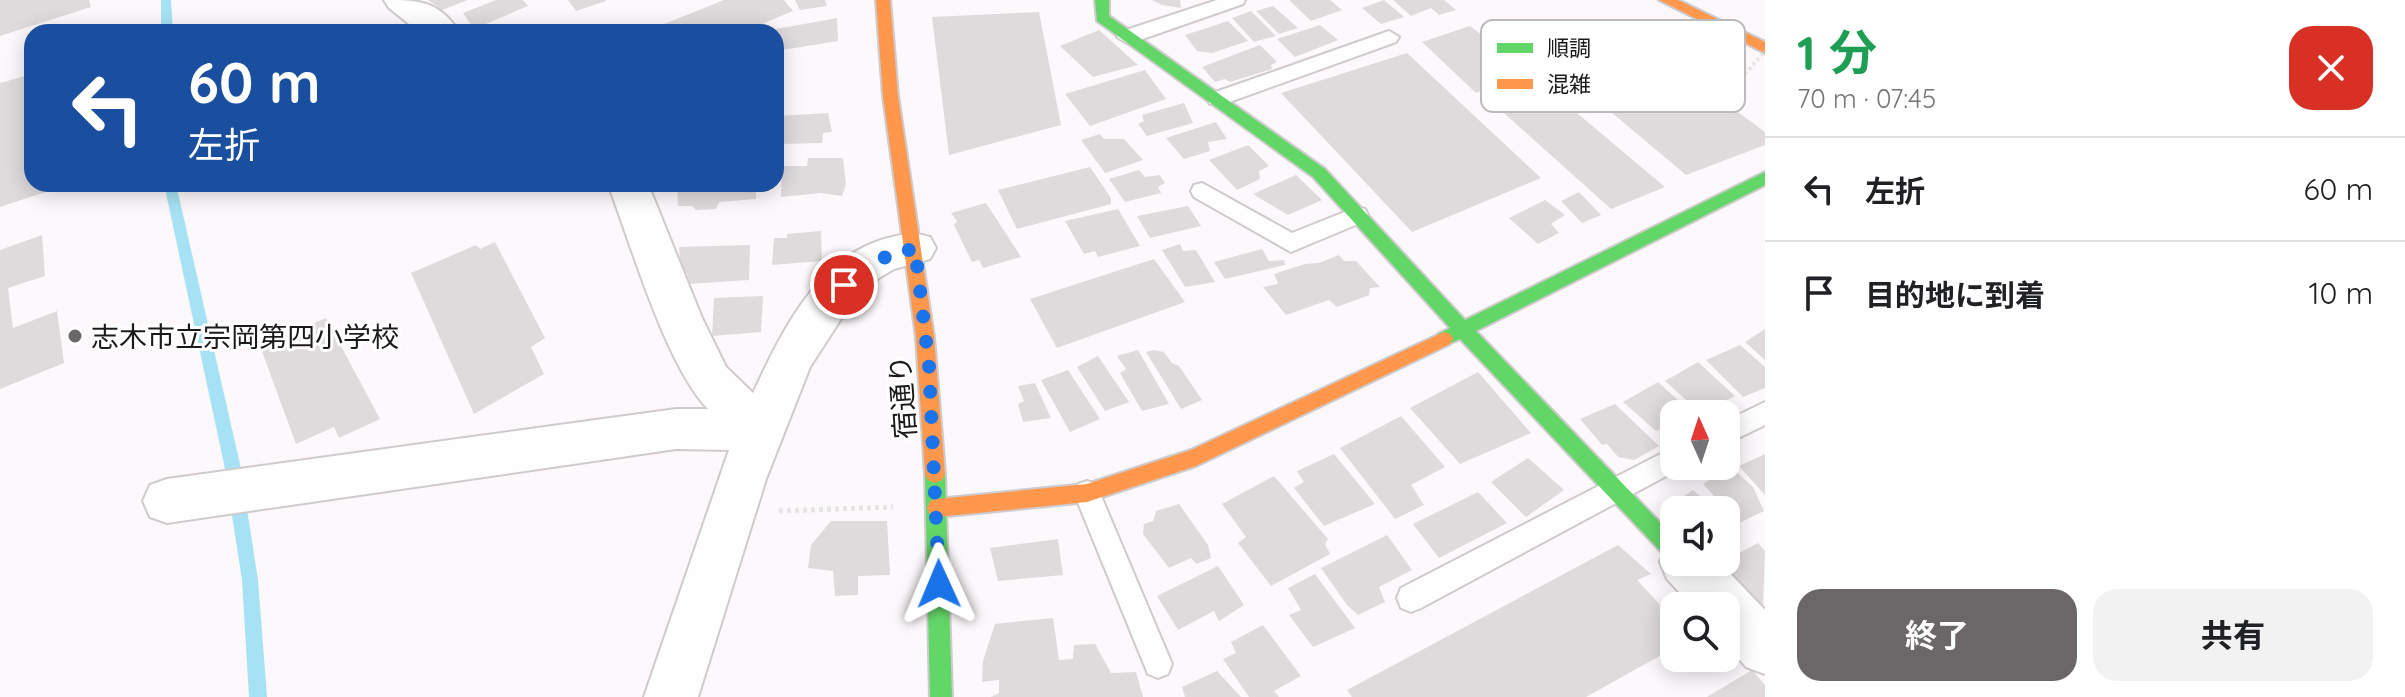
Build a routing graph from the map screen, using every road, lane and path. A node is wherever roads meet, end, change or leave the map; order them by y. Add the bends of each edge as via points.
1 (401, 0) edge
2 (883, 0) edge
3 (1102, 0) edge
4 (1236, 0) edge
5 (1666, 0) edge
6 (1706, 20) edge
7 (432, 24) edge
8 (1127, 37) junction
9 (1389, 37) dead end
10 (1745, 40) edge
11 (1765, 50) edge
12 (1745, 74) dead end
13 (1217, 99) junction
14 (1765, 178) edge
15 (1202, 191) dead end
16 (631, 192) edge
17 (1357, 215) junction
18 (915, 248) junction
19 (1463, 330) junction
20 (1765, 413) edge
21 (1740, 426) edge
22 (759, 430) junction
23 (1660, 466) edge
24 (1615, 490) junction
25 (1087, 493) junction
26 (167, 501) dead end
27 (937, 508) junction
28 (1660, 537) edge
29 (1699, 576) edge
30 (1411, 598) dead end
31 (1763, 642) edge
32 (1158, 664) dead end
33 (671, 697) edge
34 (941, 697) edge

1 - 7 street
2 - 18 main road, 宿通り via 885,64
3 - 8 main road via 1102,18
4 - 8 lane
5 - 6 main road
8 - 13 main road
9 - 13 lane
10 - 11 main road
11 - 12 path, bridge
13 - 17 main road via 1319,173
14 - 19 main road
15 - 17 lane via 1291,243
16 - 22 street via 710,381
17 - 19 main road
18 - 22 street via 867,263 823,309 786,370
18 - 27 main road, 宿通り via 929,366
19 - 24 main road
19 - 25 main road via 1196,457
20 - 21 lane
22 - 26 street via 676,429
22 - 33 street
23 - 24 lane
24 - 28 main road
24 - 30 lane
25 - 27 main road
25 - 32 lane
27 - 34 main road, 宿通り
29 - 31 street

